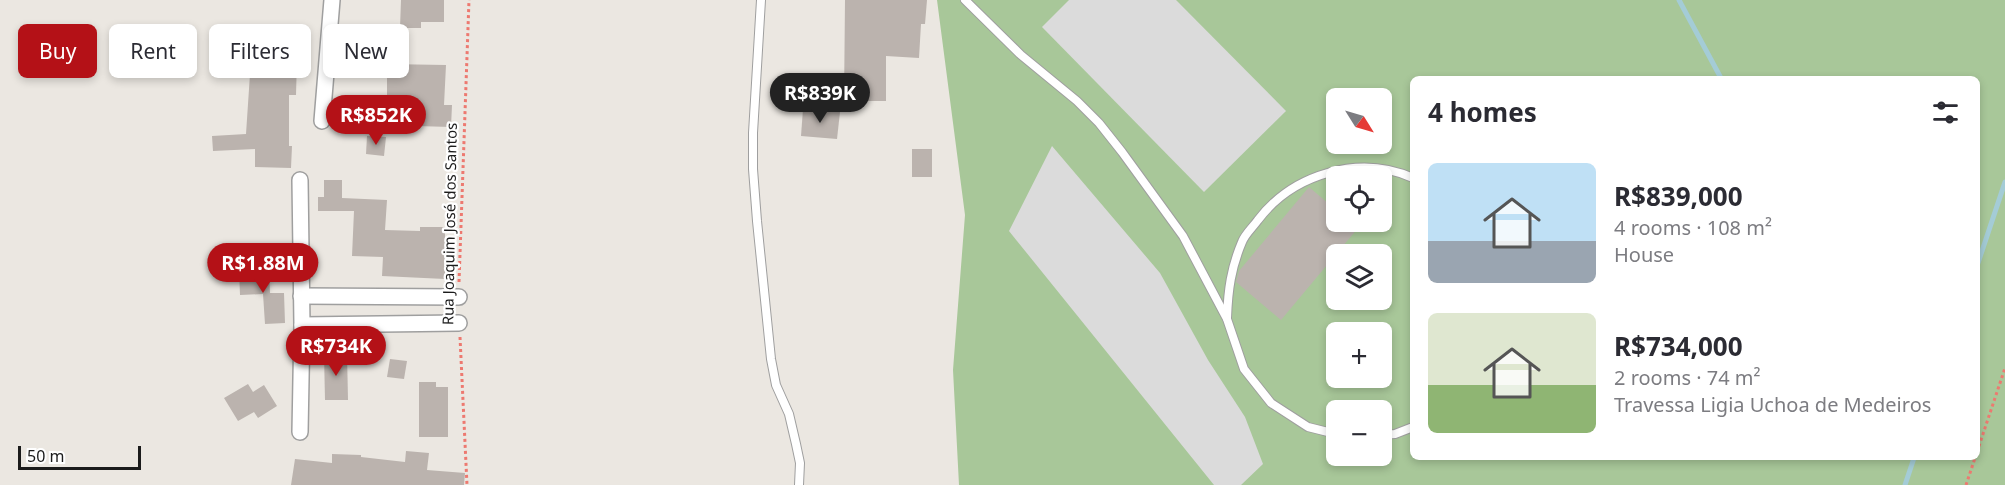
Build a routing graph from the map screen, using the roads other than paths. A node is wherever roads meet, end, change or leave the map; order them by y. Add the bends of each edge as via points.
1 (332, 0) edge
2 (761, 0) edge
3 (965, 0) edge
4 (322, 121) dead end
5 (1410, 177) edge
6 (300, 180) dead end
7 (301, 296) junction
8 (459, 297) road end
9 (1227, 319) junction
10 (459, 323) road end
11 (302, 325) junction
12 (1410, 427) edge
13 (300, 432) dead end
14 (1326, 432) edge
15 (1392, 434) edge
16 (799, 485) edge

1 - 4 street
2 - 16 lane via 753,133 757,221 771,359 796,444
3 - 9 lane via 1099,123 1183,236
5 - 9 lane via 1396,170 1351,167 1308,179 1270,204 1243,240 1229,283
6 - 7 street
7 - 8 street
7 - 11 street
9 - 14 lane via 1244,369 1271,403 1308,427
10 - 11 street
11 - 13 street
12 - 15 lane

